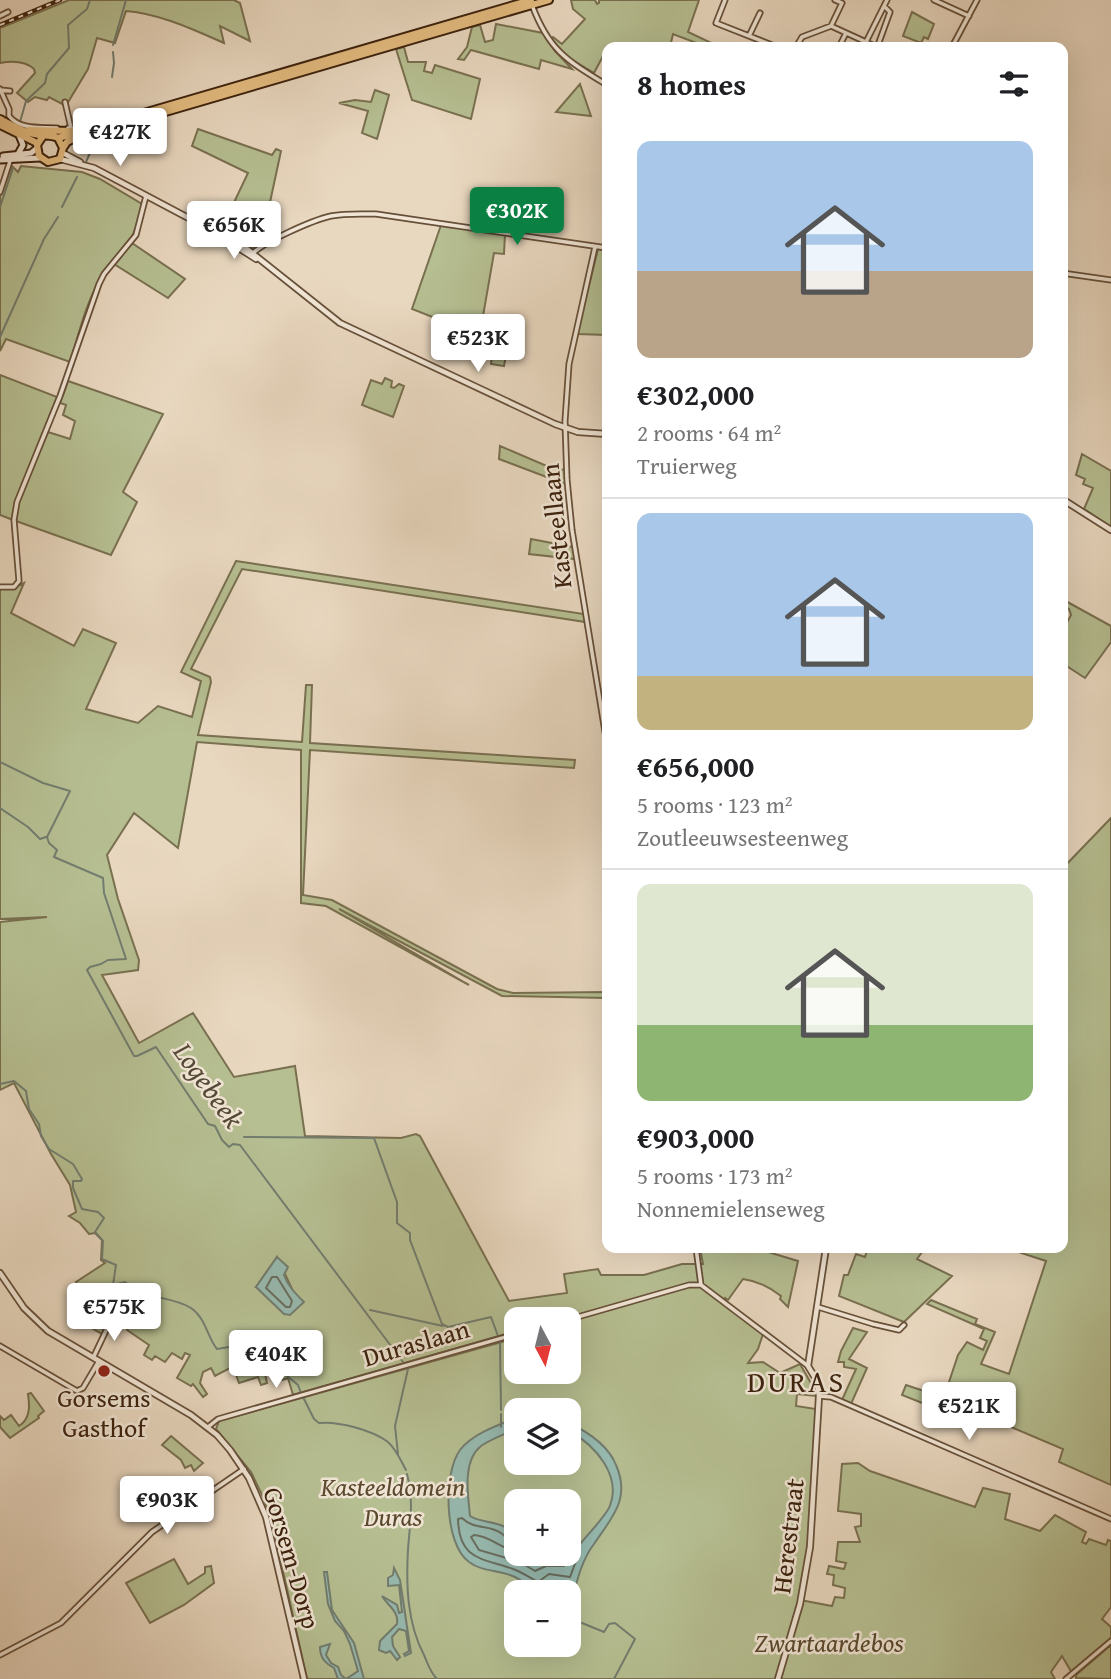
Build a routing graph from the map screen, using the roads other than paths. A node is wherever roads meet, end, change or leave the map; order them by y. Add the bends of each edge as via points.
1 (549, 0) edge
2 (725, 0) edge
3 (835, 0) edge
4 (887, 0) edge
5 (934, 0) edge
6 (977, 0) edge
7 (531, 2) edge
8 (884, 6) junction
9 (8, 12) dead end
10 (760, 13) dead end
11 (0, 16) edge
12 (969, 16) junction
13 (831, 26) junction
14 (846, 33) junction
15 (749, 36) junction
16 (764, 42) edge
17 (799, 42) edge
18 (842, 42) edge
19 (866, 42) joint
20 (879, 42) edge
21 (956, 42) edge
22 (602, 82) edge
23 (0, 89) edge
24 (10, 91) dead end
25 (65, 102) dead end
26 (4, 121) edge
27 (71, 128) junction
28 (86, 130) junction
29 (18, 134) junction
30 (43, 136) junction
31 (58, 138) junction
32 (37, 146) junction
33 (62, 153) junction
34 (18, 154) junction
35 (11, 157) junction
36 (0, 158) edge
37 (40, 158) junction
38 (0, 192) edge
39 (146, 196) junction
40 (595, 247) junction
41 (602, 248) edge
42 (251, 255) junction
43 (1068, 274) edge
44 (1111, 280) edge
45 (566, 429) junction
46 (602, 434) edge
47 (1068, 503) edge
48 (1111, 530) edge
49 (0, 587) edge
50 (602, 713) edge
51 (697, 1253) edge
52 (825, 1253) edge
53 (0, 1273) edge
54 (701, 1284) junction
55 (816, 1306) junction
56 (581, 1316) edge
57 (112, 1318) dead end
58 (904, 1325) dead end
59 (504, 1337) edge
60 (0, 1346) edge
61 (94, 1356) junction
62 (100, 1360) junction
63 (808, 1366) junction
64 (819, 1396) junction
65 (208, 1427) junction
66 (244, 1469) junction
67 (1111, 1519) edge
68 (1111, 1641) edge
69 (0, 1656) edge
70 (1070, 1678) edge
71 (304, 1679) edge
72 (778, 1679) edge

1 - 7 main road
2 - 15 street via 716,23
3 - 13 street via 842,4
4 - 8 street
5 - 12 street
6 - 12 street
7 - 22 street via 557,51
7 - 28 main road
7 - 33 main road via 73,139
8 - 19 street
8 - 20 street via 890,12
9 - 11 street
10 - 15 street
12 - 21 street
13 - 14 street
13 - 17 street
14 - 18 street
14 - 19 street
15 - 16 street
23 - 24 street
23 - 26 street via 9,109
25 - 27 street
26 - 27 street
26 - 28 main road via 37,131
26 - 29 main road
26 - 30 main road
27 - 28 street
28 - 31 main road
29 - 32 main road
29 - 34 main road via 23,145
30 - 31 main road
30 - 32 main road
31 - 33 main road
32 - 34 main road via 31,153
32 - 37 main road
33 - 37 main road via 51,162
33 - 39 street
34 - 35 main road
35 - 36 main road
35 - 37 main road
35 - 38 street
39 - 42 street
39 - 49 street via 136,235 99,284 17,502 19,581 14,587
40 - 41 street
40 - 42 street via 354,214 325,218 279,236
40 - 45 street, Kasteellaan via 569,364
42 - 45 street via 340,323
43 - 44 street
45 - 46 street
45 - 50 street, Kasteellaan via 572,530
47 - 48 street
51 - 54 street
52 - 55 street
53 - 61 street, Gorsem-Dorp via 39,1324
54 - 56 street
54 - 63 street
55 - 58 street via 899,1330
55 - 63 street
57 - 61 street
59 - 65 street, Duraslaan via 218,1419
60 - 62 street via 74,1390 83,1388
61 - 62 street, Gorsem-Dorp
62 - 65 street, Gorsem-Dorp
63 - 64 street
64 - 67 street
64 - 72 street, Herestraat via 810,1547 801,1601
65 - 66 street, Gorsem-Dorp
66 - 69 street via 152,1532 54,1628
66 - 71 street, Gorsem-Dorp via 265,1517
68 - 70 street

